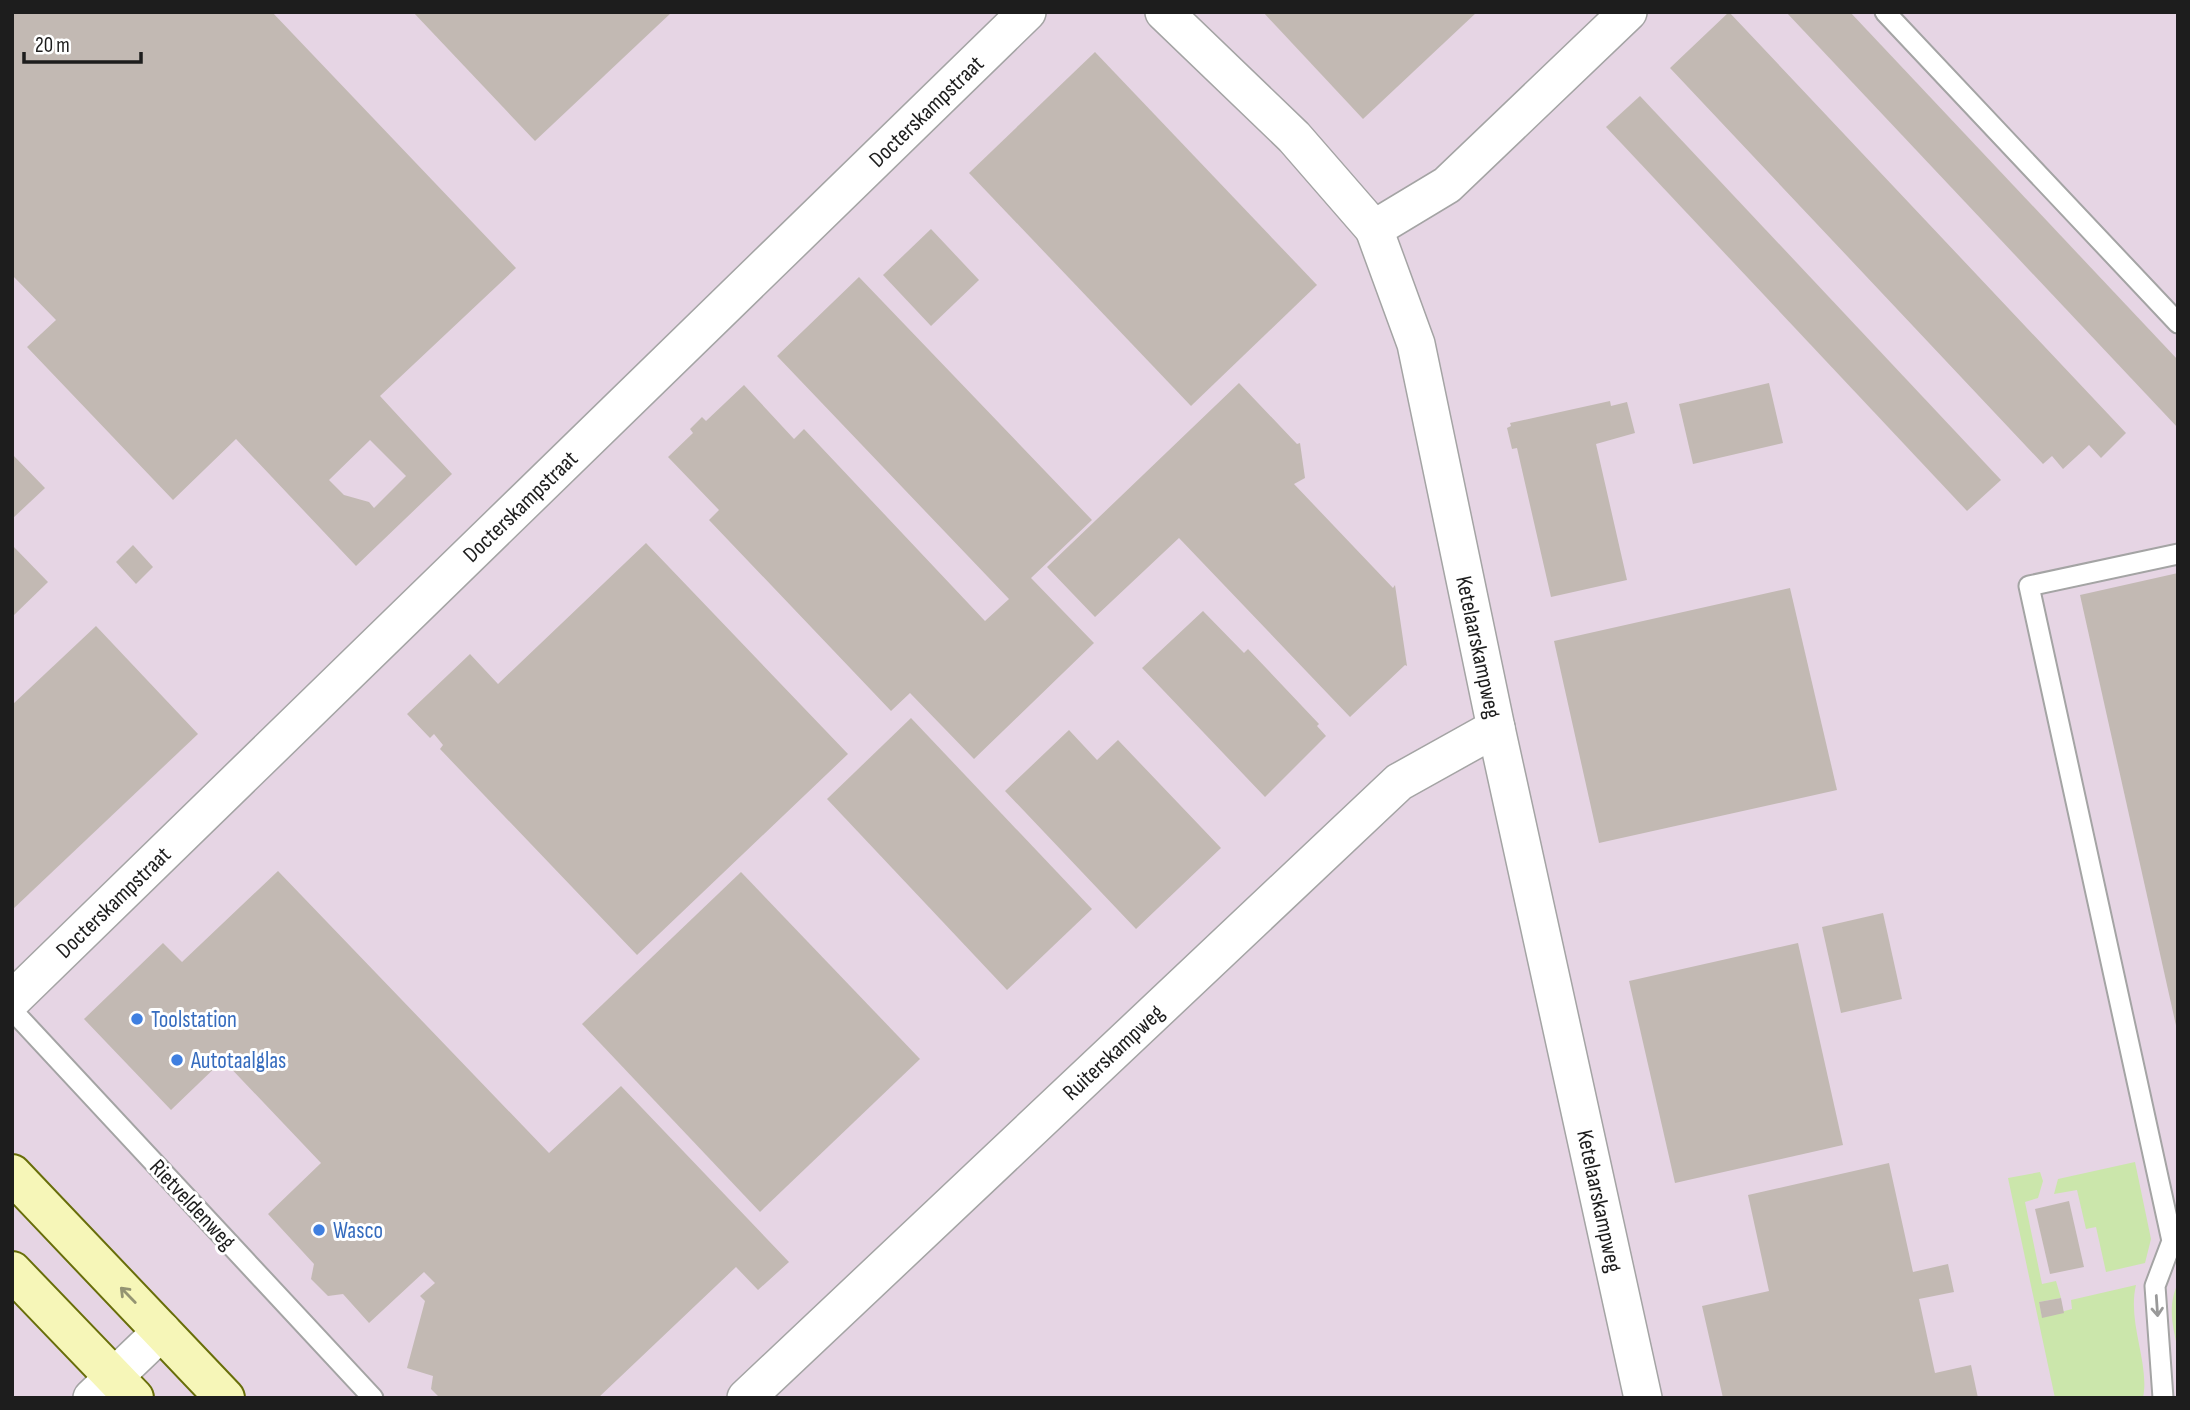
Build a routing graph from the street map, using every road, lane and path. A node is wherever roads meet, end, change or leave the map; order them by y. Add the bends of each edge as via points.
1 (1027, 12) edge
2 (1164, 12) edge
3 (1628, 12) edge
4 (1885, 12) edge
5 (1374, 229) junction
6 (2178, 323) edge
7 (2178, 554) edge
8 (1496, 728) junction
9 (12, 1000) edge
10 (12, 1010) edge
11 (12, 1174) edge
12 (2175, 1240) edge
13 (12, 1271) edge
14 (162, 1331) junction
15 (113, 1391) edge
16 (225, 1398) edge
17 (373, 1398) edge
18 (746, 1398) edge
19 (1643, 1398) edge
20 (2164, 1398) edge

1 - 9 street, Docterskampstraat
2 - 5 street via 1294,137
3 - 5 street via 1447,185
4 - 6 lane
5 - 8 street, Ketelaarskampweg via 1416,344
7 - 12 lane via 2029,586
8 - 18 street, Ruiterskampweg via 1399,782
8 - 19 street, Ketelaarskampweg
10 - 17 lane, Rietveldenweg
14 -> 11 main road
12 -> 20 lane via 2155,1286
13 - 15 main road
14 - 15 street
14 - 16 main road

